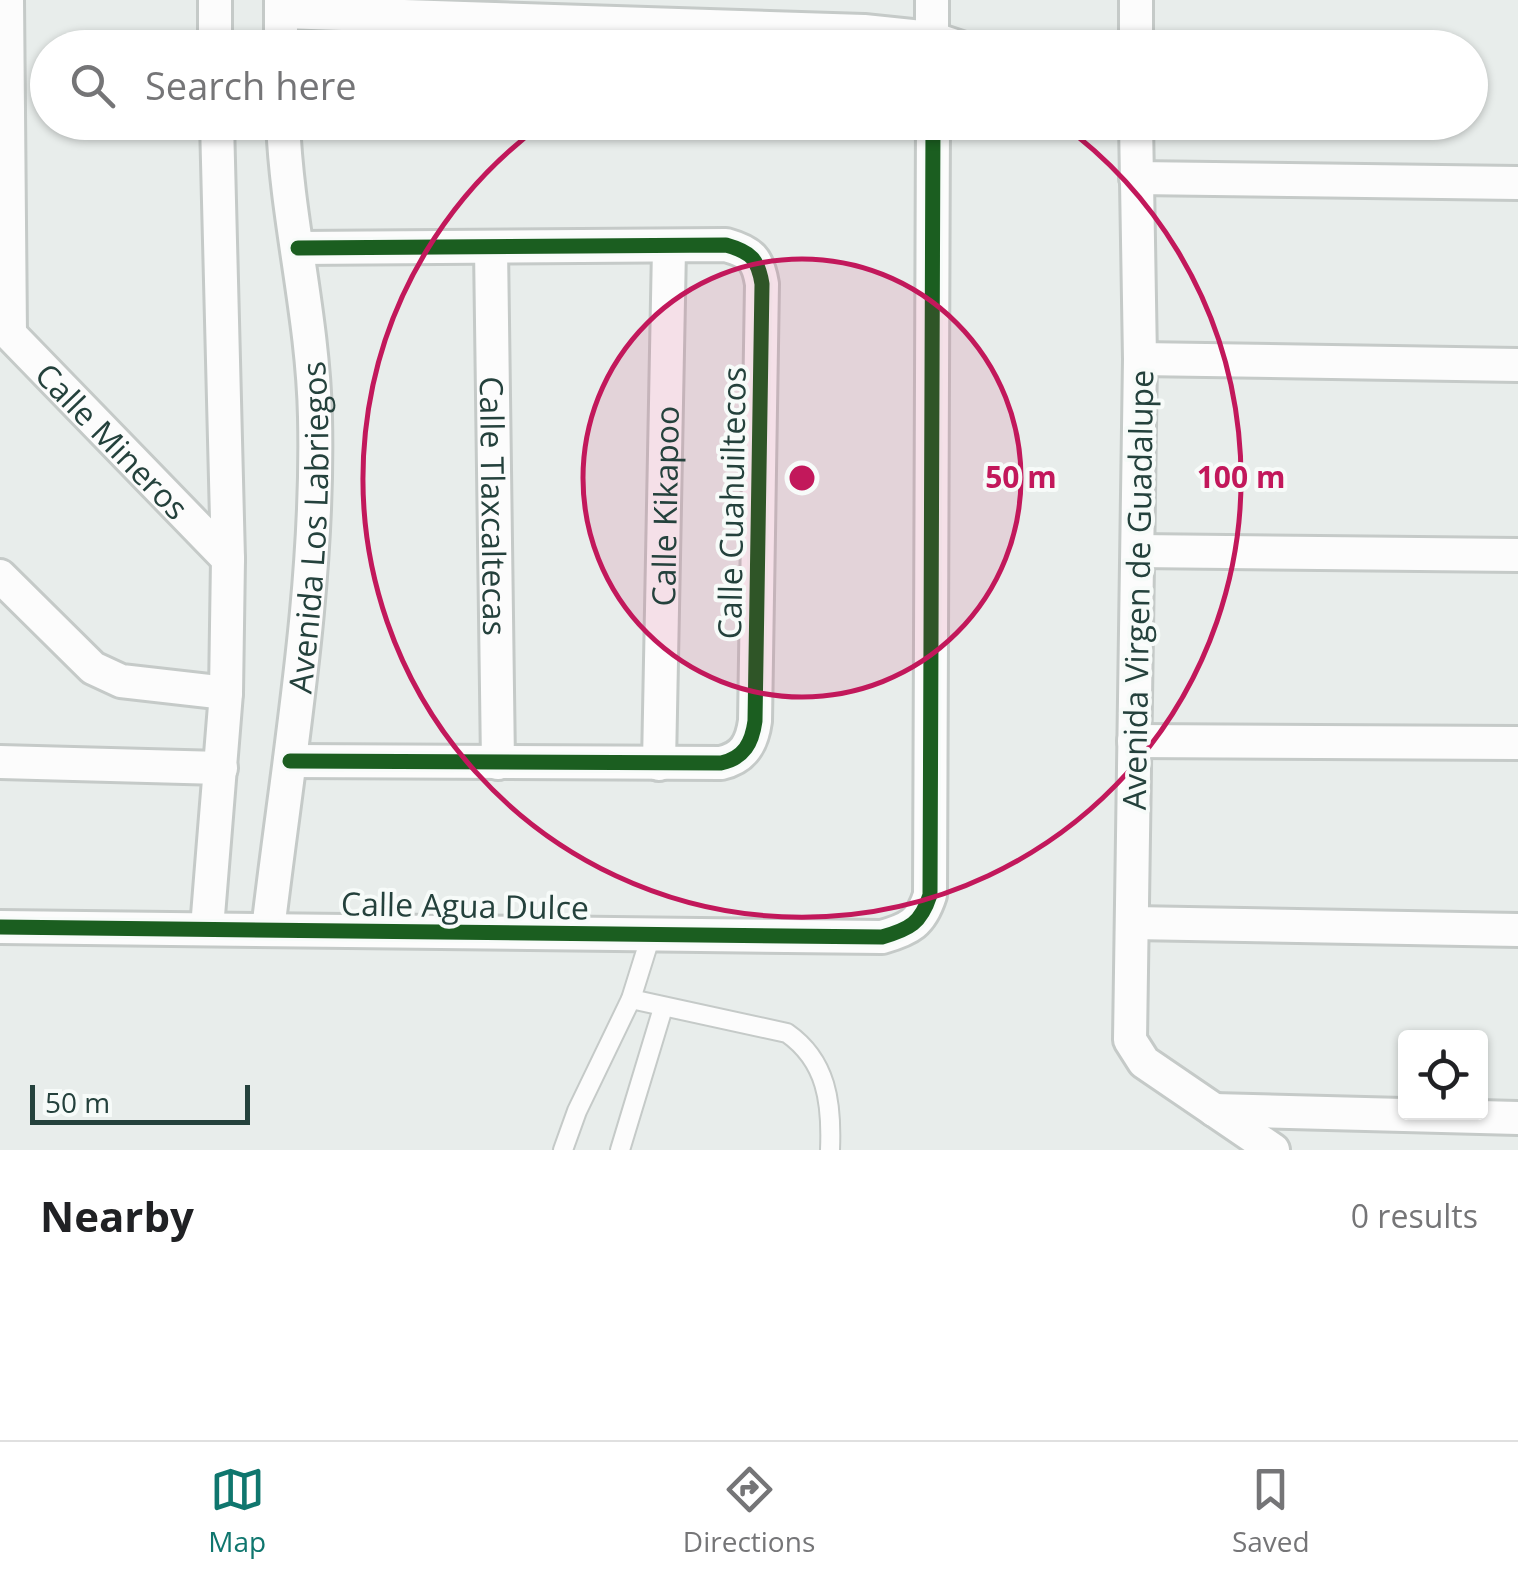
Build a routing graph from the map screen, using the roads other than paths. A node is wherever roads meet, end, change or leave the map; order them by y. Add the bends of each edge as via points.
1 (8, 0) edge
2 (215, 0) edge
3 (932, 0) edge
4 (1136, 0) edge
5 (281, 6) edge
6 (215, 30) edge
7 (841, 30) edge
8 (938, 30) edge
9 (1136, 30) edge
10 (217, 140) edge
11 (285, 140) edge
12 (933, 140) edge
13 (1136, 140) edge
14 (1136, 178) junction
15 (1518, 183) edge
16 (298, 248) junction
17 (491, 248) junction
18 (669, 248) junction
19 (5, 329) edge
20 (1140, 360) junction
21 (1518, 365) edge
22 (1138, 551) junction
23 (1518, 555) edge
24 (228, 559) junction
25 (0, 576) edge
26 (226, 693) junction
27 (1134, 741) junction
28 (1518, 743) edge
29 (290, 761) junction
30 (0, 762) edge
31 (498, 763) junction
32 (659, 764) junction
33 (221, 768) junction
34 (1133, 923) junction
35 (0, 927) edge
36 (207, 928) junction
37 (268, 930) junction
38 (1518, 930) edge
39 (651, 935) junction
40 (631, 999) junction
41 (664, 1008) junction
42 (1214, 1110) junction
43 (1518, 1118) edge
44 (563, 1150) edge
45 (620, 1150) edge
46 (830, 1150) edge
47 (1274, 1150) edge

1 - 19 street
2 - 6 street
3 - 8 street
4 - 9 street
5 - 7 street
10 - 24 street
11 - 16 street, Avenida Los Labriegos
12 - 39 street, Calle Agua Dulce via 930,895 923,917 882,938
13 - 14 street, Avenida Virgen de Guadalupe
14 - 15 street
14 - 20 street, Avenida Virgen de Guadalupe
16 - 17 street, Calle Cuahuiltecos
16 - 29 street, Avenida Los Labriegos via 312,338 315,509
17 - 18 street, Calle Cuahuiltecos
17 - 31 street, Calle Tlaxcaltecas
18 - 32 street, Calle Kikapoo
18 - 32 street, Calle Cuahuiltecos via 726,245 747,251 758,263 762,284 755,701 754,733 738,756 720,763
19 - 24 street, Calle Mineros
20 - 21 street
20 - 22 street, Avenida Virgen de Guadalupe
22 - 23 street
22 - 27 street, Avenida Virgen de Guadalupe
24 - 26 street
25 - 26 street via 94,668 121,681
26 - 33 street
27 - 28 street
27 - 34 street, Avenida Virgen de Guadalupe
29 - 31 street, Calle Cuahuiltecos
29 - 37 street, Avenida Los Labriegos
30 - 33 street
31 - 32 street, Calle Cuahuiltecos
33 - 36 street
34 - 38 street
34 - 42 street, Avenida Virgen de Guadalupe via 1130,1040 1137,1056
35 - 36 street, Calle Agua Dulce
36 - 37 street, Calle Agua Dulce
37 - 39 street, Calle Agua Dulce
39 - 40 lane
40 - 41 lane
40 - 44 lane
41 - 45 lane
41 - 46 lane via 787,1033 801,1043 823,1074
42 - 43 street
42 - 47 street

